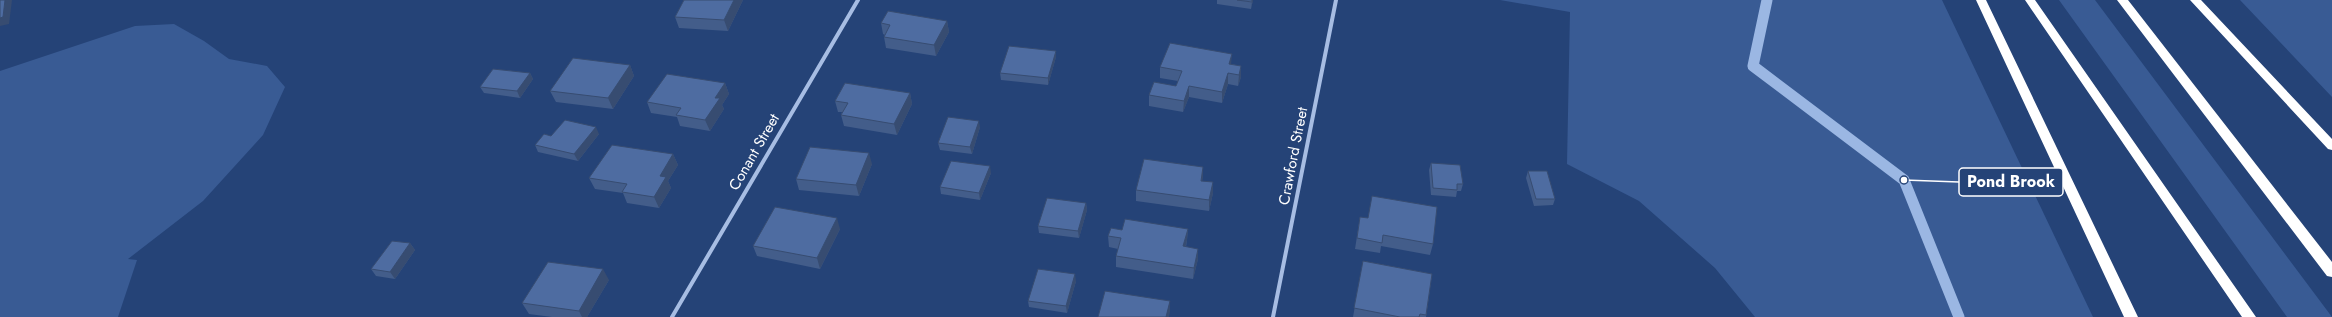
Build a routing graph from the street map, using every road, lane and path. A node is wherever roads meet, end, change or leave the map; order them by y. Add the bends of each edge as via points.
1 (858, 0) edge
2 (1336, 0) edge
3 (1981, 0) edge
4 (2030, 0) edge
5 (2122, 0) edge
6 (2195, 0) edge
7 (2332, 146) edge
8 (2332, 272) edge
9 (672, 317) edge
10 (1273, 317) edge
11 (2130, 317) edge
12 (2249, 317) edge

1 - 9 street, Conant Street
2 - 10 street, Crawford Street
3 - 11 highway
4 - 12 highway
5 - 8 highway
6 - 7 highway

